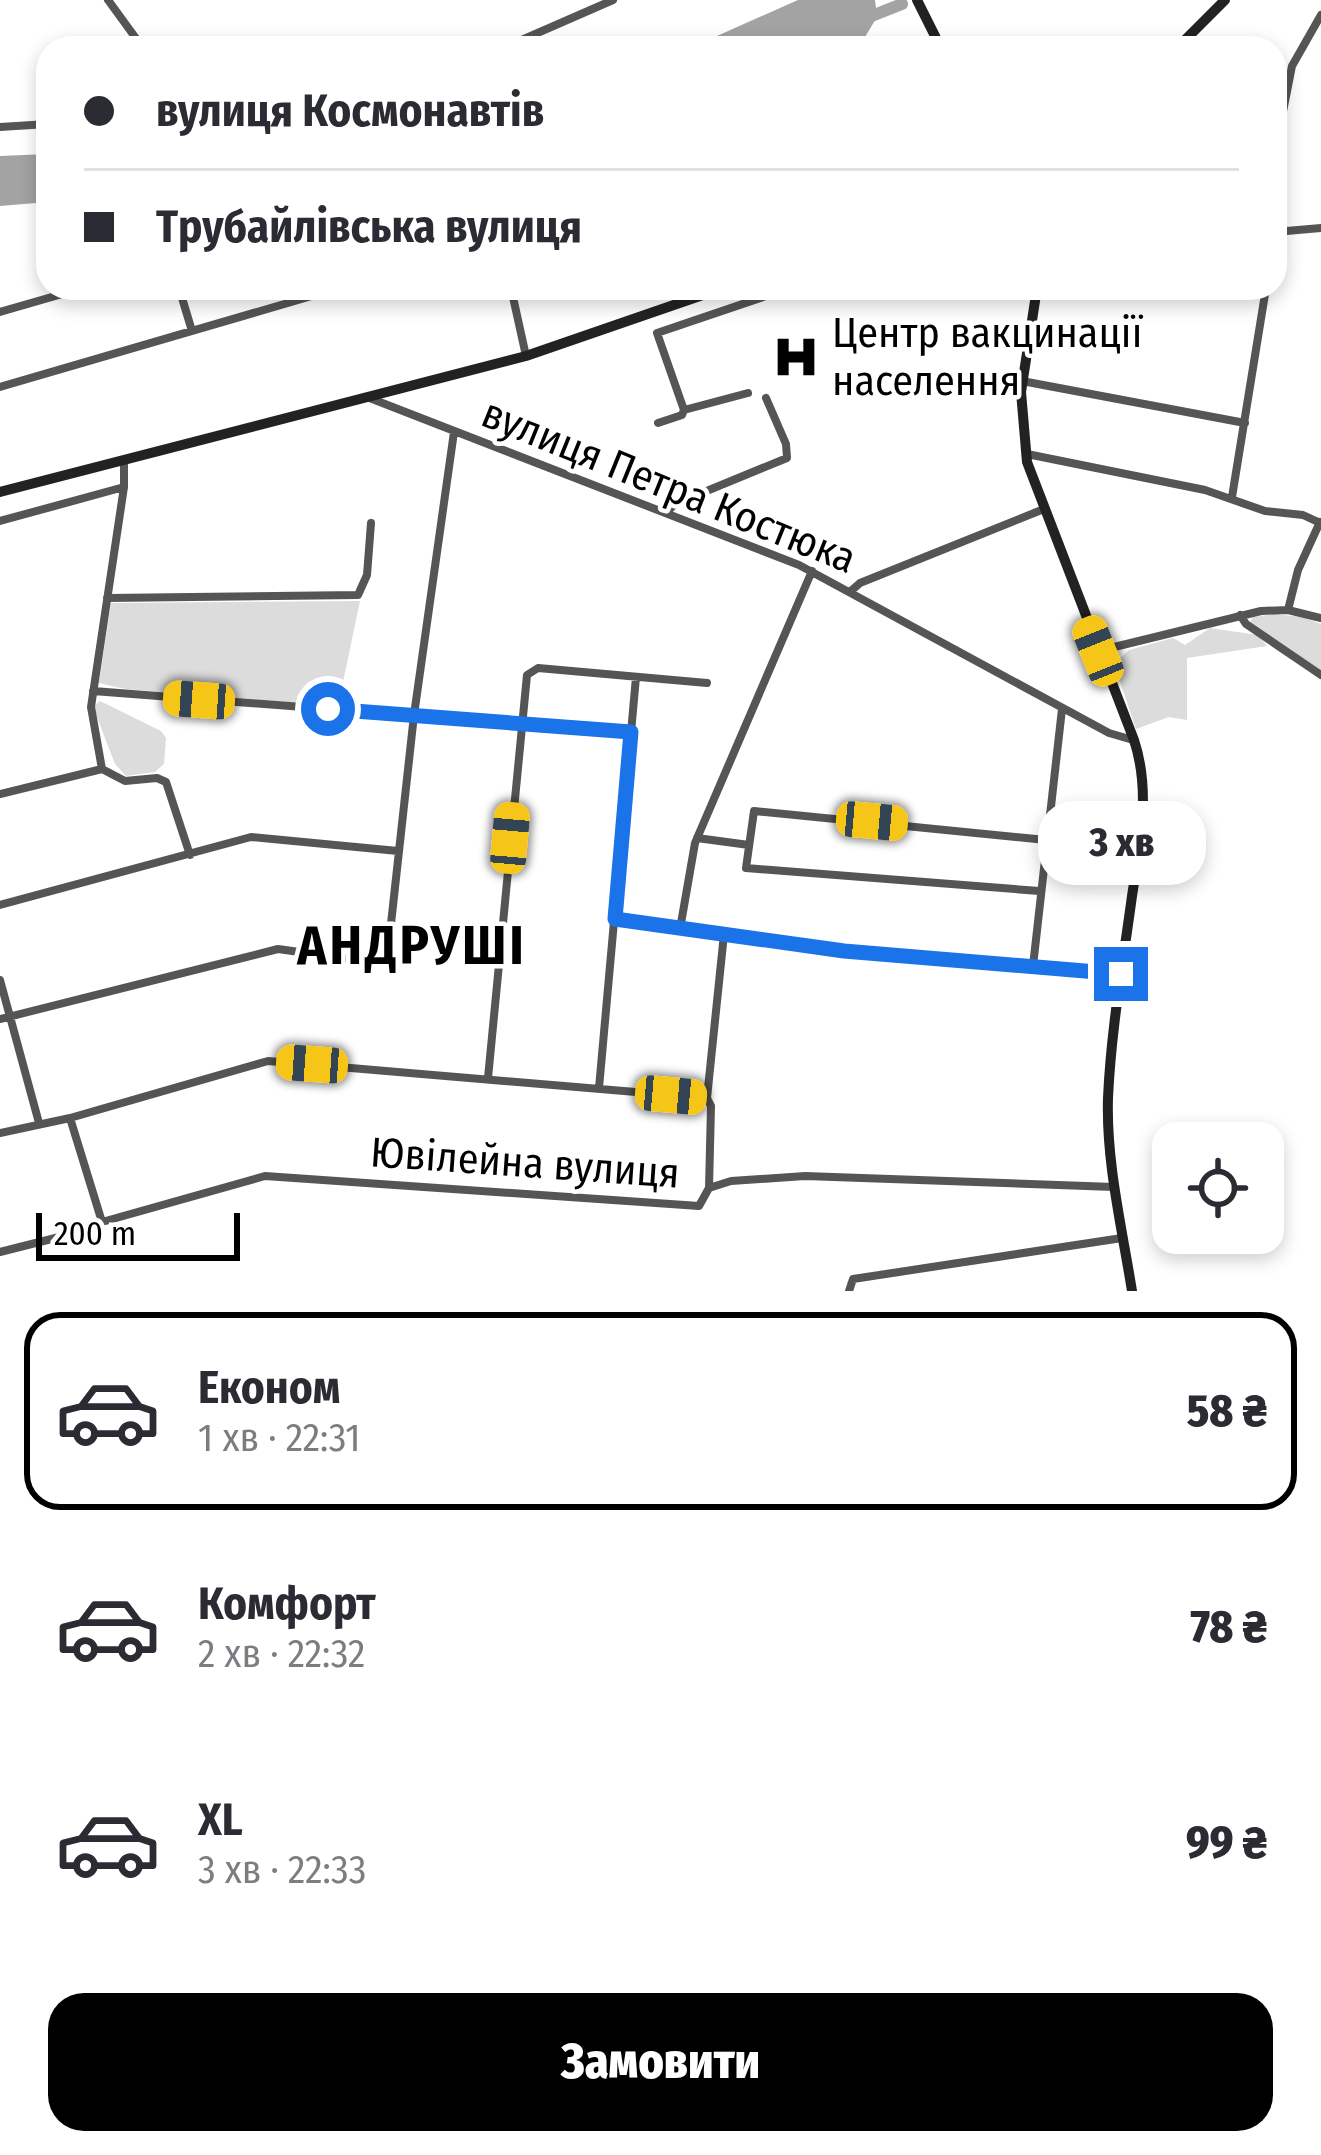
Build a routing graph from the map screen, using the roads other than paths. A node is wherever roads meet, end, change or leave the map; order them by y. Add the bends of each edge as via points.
1 (108, 0) edge
2 (613, 0) edge
3 (917, 0) edge
4 (1225, 0) edge
5 (1321, 15) edge
6 (134, 36) edge
7 (530, 36) edge
8 (935, 36) edge
9 (1189, 36) edge
10 (1287, 91) edge
11 (36, 125) edge
12 (0, 127) edge
13 (1321, 228) edge
14 (1287, 231) edge
15 (42, 300) edge
16 (183, 300) edge
17 (298, 300) edge
18 (514, 300) edge
19 (688, 300) edge
20 (757, 300) edge
21 (1035, 300) edge
22 (1264, 300) edge
23 (0, 312) edge
24 (192, 331) junction
25 (526, 356) junction
26 (1022, 381) junction
27 (0, 387) edge
28 (748, 393) dead end
29 (367, 398) junction
30 (766, 398) dead end
31 (684, 410) junction
32 (1245, 423) junction
33 (658, 424) dead end
34 (454, 432) junction
35 (1025, 454) junction
36 (124, 460) junction
37 (124, 487) junction
38 (0, 492) edge
39 (1232, 497) junction
40 (1043, 509) junction
41 (666, 514) junction
42 (0, 521) edge
43 (1320, 522) edge
44 (371, 523) dead end
45 (812, 571) junction
46 (851, 591) junction
47 (107, 598) junction
48 (1288, 610) junction
49 (1240, 615) junction
50 (1321, 618) edge
51 (1098, 651) junction
52 (1321, 675) edge
53 (637, 677) junction
54 (707, 682) dead end
55 (93, 691) junction
56 (1062, 709) junction
57 (414, 715) junction
58 (520, 724) junction
59 (631, 732) junction
60 (1134, 740) junction
61 (101, 769) junction
62 (0, 794) edge
63 (697, 838) junction
64 (1046, 840) junction
65 (749, 845) junction
66 (398, 851) junction
67 (190, 855) junction
68 (1039, 891) junction
69 (0, 905) edge
70 (615, 919) junction
71 (680, 929) junction
72 (724, 934) junction
73 (1033, 966) junction
74 (1121, 974) junction
75 (0, 980) edge
76 (5, 1018) edge
77 (488, 1078) junction
78 (599, 1088) junction
79 (707, 1098) junction
80 (70, 1118) junction
81 (39, 1123) junction
82 (0, 1133) edge
83 (1116, 1187) junction
84 (709, 1188) junction
85 (102, 1222) junction
86 (1124, 1238) junction
87 (0, 1252) edge
88 (849, 1291) edge
89 (1132, 1291) edge

1 - 6 street
2 - 7 street
3 - 8 main road
4 - 9 main road
5 - 10 street
11 - 12 street
13 - 14 street
15 - 23 street
16 - 24 street
17 - 24 street
18 - 25 street
19 - 25 main road
20 - 31 street via 657,333
21 - 26 main road
22 - 32 street
24 - 27 street
25 - 29 main road
26 - 32 street
26 - 35 main road
28 - 31 street
29 - 34 street, вулиця Петра Костюка
29 - 36 main road
30 - 41 street via 787,458
31 - 33 street
32 - 39 street
34 - 41 street, вулиця Петра Костюка
34 - 57 street
35 - 39 street
35 - 40 main road
36 - 37 street
36 - 38 main road
37 - 42 street
37 - 47 street
39 - 43 street
40 - 46 street
40 - 51 main road
41 - 45 street, вулиця Петра Костюка
43 - 48 street
44 - 47 street via 358,595
45 - 46 street, вулиця Петра Костюка
45 - 63 street
46 - 56 street, вулиця Петра Костюка
47 - 55 street
48 - 49 street
48 - 50 street
49 - 51 street
49 - 52 street
51 - 60 main road
53 - 54 street
53 - 58 street via 538,668 529,672
53 - 59 street
55 - 57 street
55 - 61 street
56 - 60 street, вулиця Петра Костюка
56 - 64 street
57 - 58 street
57 - 66 street
58 - 59 street
58 - 77 street
59 - 70 street
60 - 74 main road via 1143,818
61 - 62 street
61 - 67 street via 125,781 166,782
63 - 65 street
63 - 71 street
64 - 65 street via 754,812
64 - 68 street
65 - 68 street via 746,868
66 - 67 street via 251,837
66 - 76 street via 385,962 278,949
67 - 69 street
68 - 73 street
70 - 71 street
70 - 78 street
71 - 72 street
72 - 73 street
72 - 79 street
73 - 74 street
74 - 83 main road via 1108,1103
75 - 76 street
76 - 81 street
77 - 78 street
77 - 80 street via 268,1061
78 - 79 street
79 - 84 street
80 - 81 street
80 - 85 street
81 - 82 street
83 - 84 street, Ювілейна вулиця via 805,1177
83 - 86 main road
84 - 85 street, Ювілейна вулиця via 700,1206 265,1176
85 - 87 street, Ювілейна вулиця
86 - 88 street via 854,1279
86 - 89 main road

